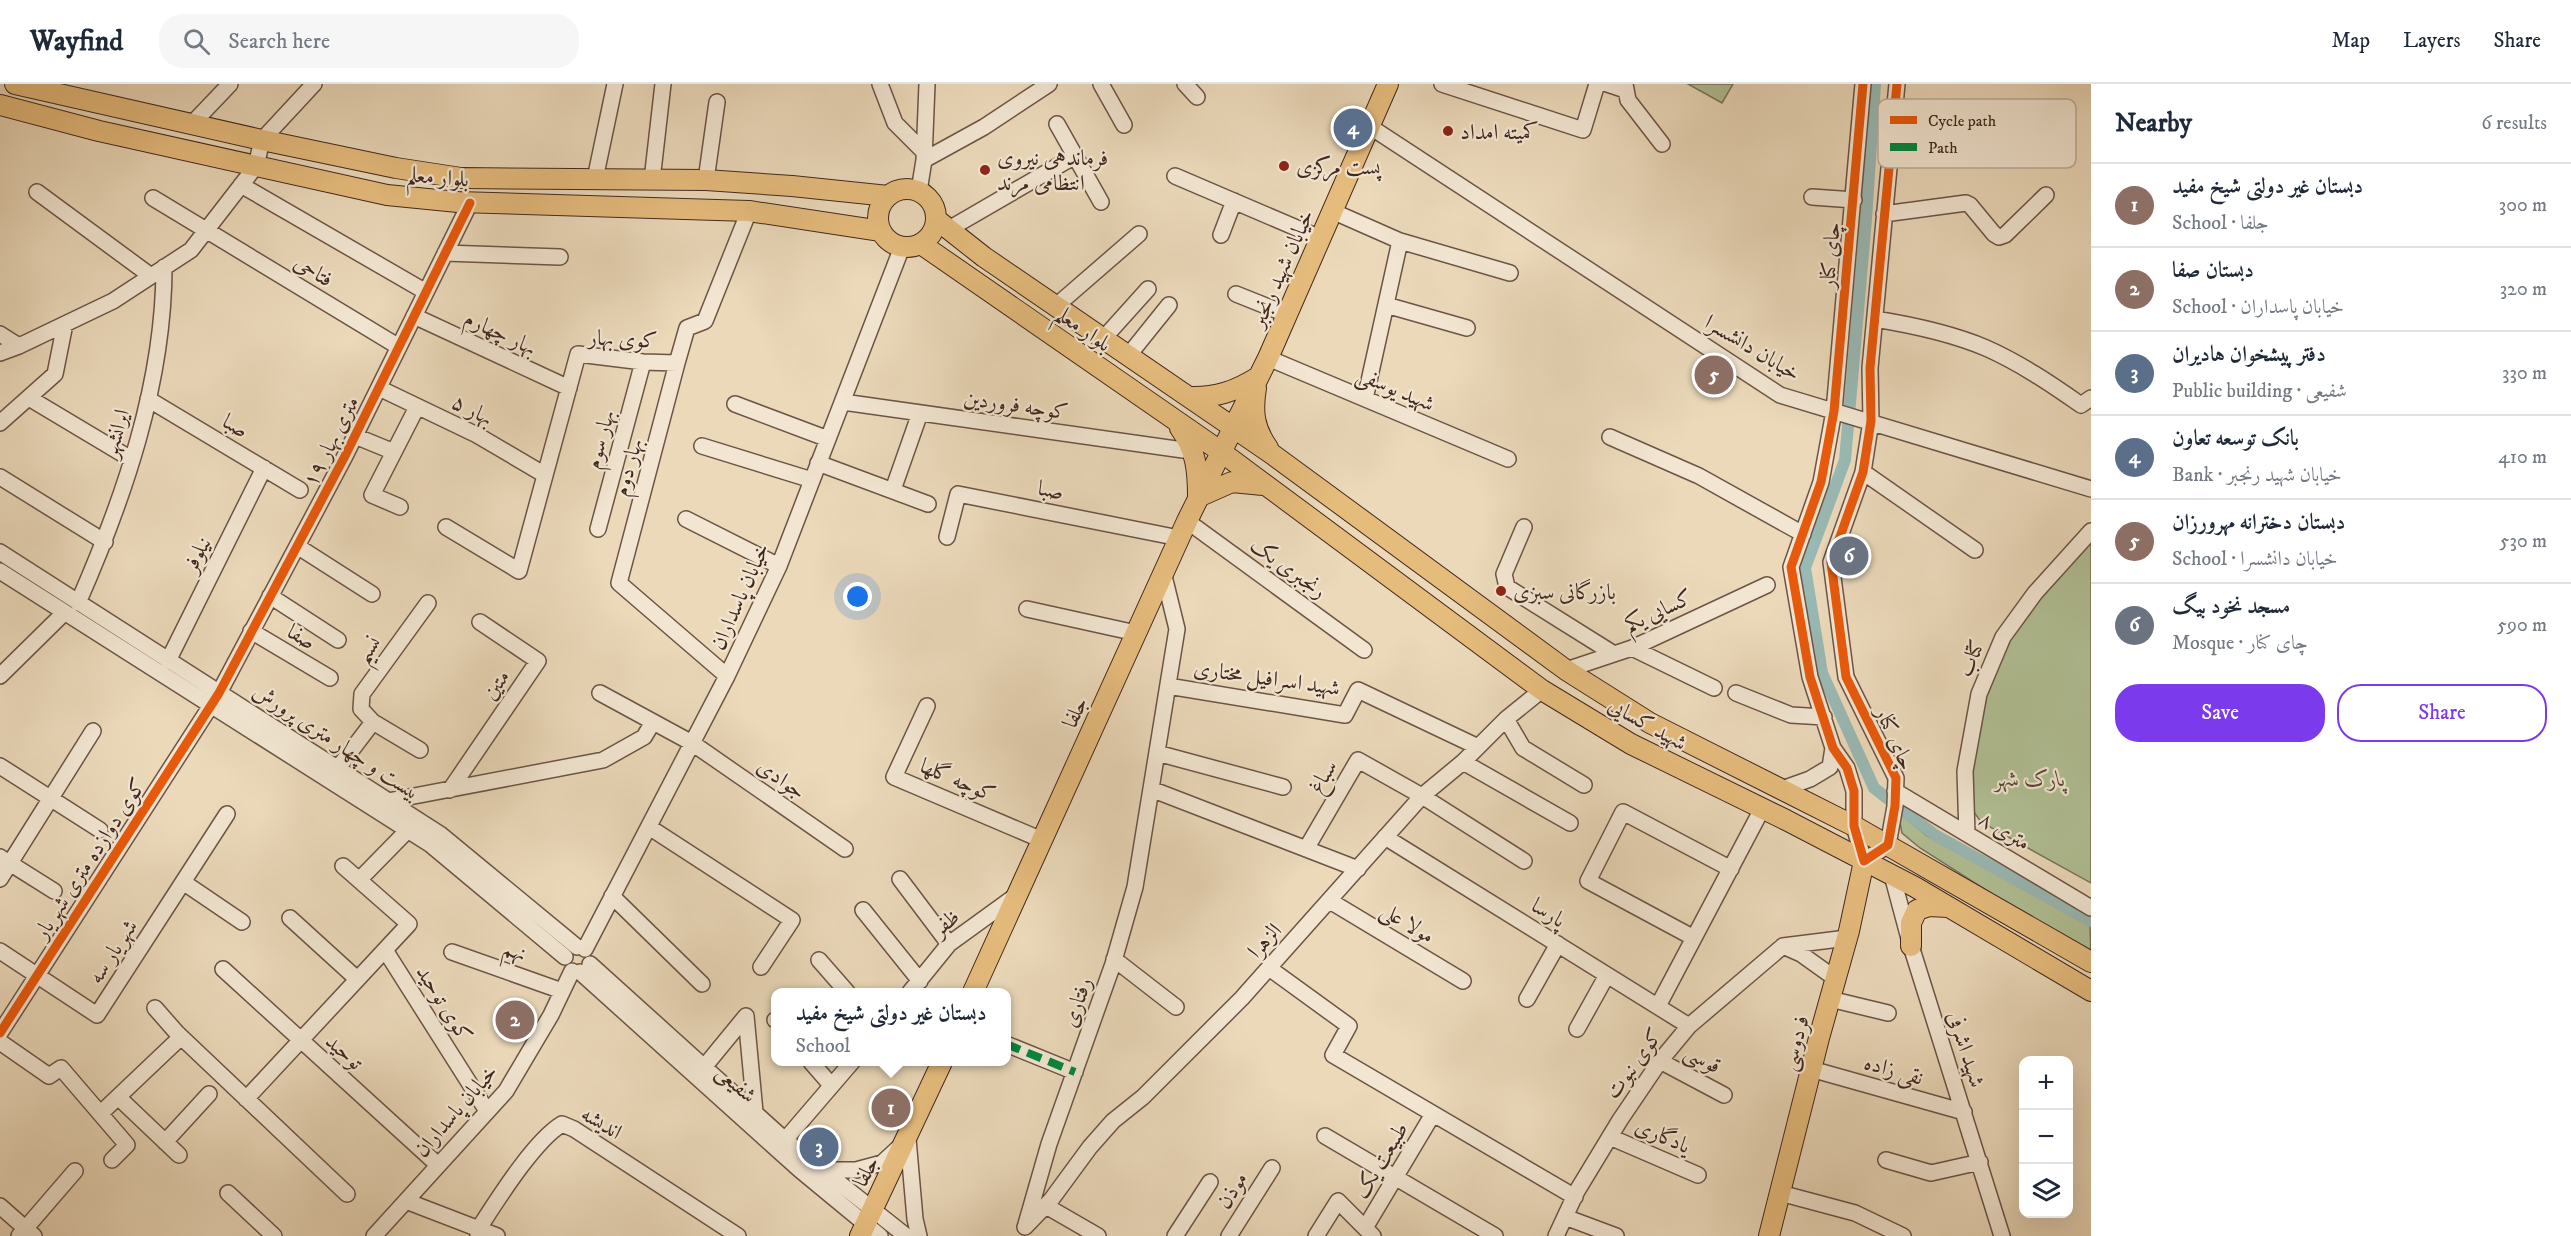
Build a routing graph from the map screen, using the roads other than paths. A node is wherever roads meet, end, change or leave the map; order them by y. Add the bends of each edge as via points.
1 (15, 84) edge
2 (230, 84) edge
3 (314, 84) edge
4 (615, 84) edge
5 (663, 84) edge
6 (880, 84) edge
7 (927, 84) edge
8 (1049, 84) edge
9 (1101, 84) edge
10 (1185, 84) edge
11 (1388, 84) edge
12 (1597, 84) edge
13 (1607, 84) edge
14 (1863, 84) edge
15 (1897, 84) edge
16 (1441, 85) edge
17 (1625, 87) edge
18 (50, 88) edge
19 (1197, 97) dead end
20 (1896, 99) edge
21 (717, 102) dead end
22 (0, 105) edge
23 (1057, 124) dead end
24 (191, 125) junction
25 (1124, 125) dead end
26 (1369, 126) junction
27 (262, 140) junction
28 (1662, 144) dead end
29 (924, 156) junction
30 (1075, 156) junction
31 (256, 166) junction
32 (1889, 168) edge
33 (1176, 176) dead end
34 (595, 179) junction
35 (652, 180) junction
36 (706, 180) junction
37 (241, 185) junction
38 (919, 191) junction
39 (37, 192) dead end
40 (2046, 195) dead end
41 (888, 196) junction
42 (1812, 197) dead end
43 (153, 198) dead end
44 (1854, 200) junction
45 (1234, 201) junction
46 (1101, 202) dead end
47 (470, 203) junction
48 (749, 211) junction
49 (1332, 211) junction
50 (1884, 214) junction
51 (943, 225) junction
52 (205, 231) junction
53 (881, 231) junction
54 (1139, 234) dead end
55 (1221, 235) dead end
56 (1320, 238) junction
57 (1400, 241) junction
58 (911, 246) junction
59 (445, 253) junction
60 (560, 258) dead end
61 (164, 267) junction
62 (1510, 273) dead end
63 (151, 276) junction
64 (1148, 289) dead end
65 (426, 292) junction
66 (1236, 294) dead end
67 (1169, 305) dead end
68 (1386, 305) junction
69 (1056, 306) junction
70 (1286, 314) junction
71 (414, 316) junction
72 (1875, 319) junction
73 (65, 324) junction
74 (1467, 328) dead end
75 (0, 334) edge
76 (1103, 339) junction
77 (19, 346) junction
78 (399, 347) junction
79 (0, 352) edge
80 (1128, 356) junction
81 (1268, 358) junction
82 (643, 362) junction
83 (677, 363) junction
84 (1258, 377) junction
85 (379, 388) junction
86 (569, 388) junction
87 (1189, 397) junction
88 (29, 398) junction
89 (2091, 398) edge
90 (148, 399) junction
91 (1365, 399) junction
92 (843, 402) junction
93 (735, 404) dead end
94 (417, 406) junction
95 (1834, 411) junction
96 (920, 413) junction
97 (1175, 421) junction
98 (1871, 421) junction
99 (0, 423) edge
100 (1232, 427) junction
101 (355, 436) junction
102 (1610, 437) dead end
103 (828, 439) junction
104 (702, 446) dead end
105 (1183, 450) dead end
106 (394, 452) junction
107 (1220, 452) junction
108 (1272, 454) junction
109 (131, 459) junction
110 (1508, 459) dead end
111 (818, 463) junction
112 (264, 468) junction
113 (1863, 472) junction
114 (545, 475) junction
115 (0, 477) edge
116 (812, 480) junction
117 (895, 484) dead end
118 (1266, 486) junction
119 (2091, 489) edge
120 (300, 490) dead end
121 (1198, 497) junction
122 (928, 504) dead end
123 (400, 507) dead end
124 (1352, 512) junction
125 (686, 519) dead end
126 (446, 527) dead end
127 (1524, 527) dead end
128 (598, 529) dead end
129 (1183, 530) junction
130 (2091, 531) edge
131 (1330, 534) junction
132 (1803, 534) junction
133 (947, 537) dead end
134 (105, 542) junction
135 (297, 546) junction
136 (1975, 550) dead end
137 (0, 552) edge
138 (779, 566) junction
139 (0, 571) edge
140 (1163, 572) junction
141 (1767, 585) dead end
142 (372, 594) dead end
143 (270, 596) junction
144 (78, 603) junction
145 (428, 603) dead end
146 (1027, 609) dead end
147 (64, 613) junction
148 (480, 622) dead end
149 (251, 631) junction
150 (1136, 633) junction
151 (338, 640) dead end
152 (1632, 648) junction
153 (1364, 650) dead end
154 (1614, 654) junction
155 (168, 660) junction
156 (1566, 670) junction
157 (0, 676) edge
158 (727, 676) junction
159 (330, 678) dead end
160 (1168, 686) junction
161 (1714, 688) dead end
162 (1542, 690) junction
163 (600, 693) dead end
164 (1736, 693) dead end
165 (214, 699) junction
166 (927, 706) dead end
167 (1824, 717) junction
168 (1506, 719) junction
169 (373, 722) junction
170 (653, 722) junction
171 (93, 731) dead end
172 (692, 743) junction
173 (1478, 747) junction
174 (1833, 748) junction
175 (420, 750) dead end
176 (1157, 753) junction
177 (1463, 762) junction
178 (0, 766) edge
179 (338, 768) junction
180 (1584, 785) dead end
181 (1283, 787) dead end
182 (1151, 789) junction
183 (1782, 789) junction
184 (450, 790) junction
185 (1895, 792) junction
186 (1422, 796) junction
187 (50, 799) junction
188 (388, 801) junction
189 (1762, 809) junction
190 (227, 814) dead end
191 (1570, 823) dead end
192 (1854, 826) junction
193 (649, 827) junction
194 (100, 830) dead end
195 (408, 830) junction
196 (1967, 834) junction
197 (1385, 837) junction
198 (1042, 840) junction
199 (1888, 845) junction
200 (845, 849) dead end
201 (1306, 849) junction
202 (5, 860) edge
203 (1524, 861) dead end
204 (1864, 861) junction
205 (343, 866) dead end
206 (1358, 869) junction
207 (1731, 869) junction
208 (1892, 875) junction
209 (0, 879) edge
210 (900, 879) dead end
211 (359, 880) junction
212 (183, 882) junction
213 (54, 891) dead end
214 (1018, 894) junction
215 (612, 896) junction
216 (1330, 901) junction
217 (1949, 907) junction
218 (2091, 908) edge
219 (863, 910) dead end
220 (290, 918) dead end
221 (242, 922) dead end
222 (1694, 938) junction
223 (1847, 938) junction
224 (949, 944) junction
225 (1558, 944) junction
226 (1783, 946) junction
227 (1911, 946) junction
228 (385, 950) junction
229 (0, 951) edge
230 (452, 952) dead end
231 (1114, 959) junction
232 (578, 960) junction
233 (819, 960) dead end
234 (2091, 962) edge
235 (761, 967) dead end
236 (1269, 968) junction
237 (223, 969) dead end
238 (1607, 975) junction
239 (37, 976) junction
240 (357, 979) junction
241 (1836, 979) junction
242 (1462, 981) dead end
243 (702, 984) dead end
244 (2089, 985) edge
245 (915, 987) edge
246 (843, 988) edge
247 (975, 988) edge
248 (562, 991) junction
249 (1527, 999) dead end
250 (1830, 999) junction
251 (1658, 1006) junction
252 (1176, 1007) dead end
253 (155, 1008) dead end
254 (1887, 1013) dead end
255 (1689, 1026) junction
256 (1576, 1029) dead end
257 (0, 1033) edge
258 (181, 1037) junction
259 (301, 1040) junction
260 (0, 1042) edge
261 (1011, 1046) edge
262 (1660, 1061) junction
263 (814, 1066) edge
264 (848, 1066) edge
265 (940, 1066) edge
266 (1811, 1069) junction
267 (700, 1071) junction
268 (1075, 1072) junction
269 (831, 1085) junction
270 (209, 1094) dead end
271 (1724, 1095) dead end
272 (118, 1098) junction
273 (246, 1099) junction
274 (487, 1111) junction
275 (755, 1112) junction
276 (1964, 1112) junction
277 (101, 1113) junction
278 (1433, 1114) junction
279 (1325, 1136) dead end
280 (1610, 1137) junction
281 (908, 1139) junction
282 (785, 1140) junction
283 (165, 1142) junction
284 (179, 1155) dead end
285 (112, 1160) dead end
286 (1886, 1160) dead end
287 (1980, 1162) junction
288 (438, 1165) junction
289 (1272, 1168) dead end
290 (822, 1170) junction
291 (75, 1171) dead end
292 (1698, 1175) dead end
293 (1396, 1177) junction
294 (1210, 1182) dead end
295 (228, 1193) dead end
296 (1780, 1193) junction
297 (347, 1194) dead end
298 (1575, 1197) junction
299 (406, 1201) junction
300 (0, 1206) edge
301 (1046, 1206) junction
302 (1565, 1217) junction
303 (870, 1226) edge
304 (1023, 1231) edge
305 (478, 1232) edge
306 (1369, 1232) edge
307 (26, 1234) edge
308 (274, 1236) edge
309 (374, 1236) edge
310 (497, 1236) edge
311 (738, 1236) edge
312 (906, 1236) edge
313 (919, 1236) edge
314 (1098, 1236) edge
315 (1175, 1236) edge
316 (1229, 1236) edge
317 (1316, 1236) edge
318 (1496, 1236) edge
319 (1556, 1236) edge
320 (1616, 1236) edge
321 (1769, 1236) edge
322 (1903, 1236) edge
323 (2002, 1236) edge

1 - 18 main road, بلوار معلم
2 - 24 street
3 - 27 street
4 - 34 street
5 - 35 street
6 - 29 street via 895,123
7 - 29 street
8 - 29 street via 984,127
9 - 25 street
10 - 19 street
11 - 26 main road, خیابان شهید رنجبر
12 - 16 street via 1583,130
13 - 17 street
14 - 44 street, چای کنار
15 - 20 street, چای کنار
17 - 28 street via 1628,100
18 - 24 main road, بلوار معلم
21 - 36 street
22 - 31 main road, بلوار معلم
23 - 30 street
24 - 27 main road, بلوار معلم
26 - 49 main road, خیابان شهید رنجبر
26 - 95 street, خیابان دانشسرا via 1780,395
27 - 31 street
27 - 34 main road, بلوار معلم via 461,178
29 - 38 street
30 - 46 street
30 - 51 street
31 - 37 street
31 - 47 main road, بلوار معلم via 387,195
32 - 50 street, چای کنار
33 - 45 street
34 - 35 main road, بلوار معلم
35 - 36 main road, بلوار معلم
36 - 41 main road, بلوار معلم
37 - 52 street
37 - 65 street
38 - 41 main road via 907,188
38 - 51 main road via 930,198
39 - 63 street
40 - 50 street via 1999,237 1966,203
41 - 53 main road via 878,214
42 - 44 street
43 - 52 street, فتاحی
44 - 95 street, چای کنار
45 - 55 street
45 - 56 street
47 - 48 main road, بلوار معلم
47 - 59 street, ۱۹ متری بهار
48 - 53 main road, بلوار معلم
48 - 83 street, کوی بهار via 705,321 687,328
49 - 56 main road, خیابان شهید رنجبر
49 - 57 street
50 - 72 street, چای کنار
51 - 58 main road via 929,238
51 - 69 main road, بلوار معلم
52 - 61 street via 191,250
52 - 78 street, فتاحی
53 - 58 main road via 892,243
54 - 69 street
56 - 70 main road, خیابان شهید رنجبر
57 - 62 street
57 - 68 street
58 - 92 street, خیابان پاسداران
58 - 97 main road, بلوار معلم
59 - 60 street
59 - 65 street, ۱۹ متری بهار
61 - 63 street
61 - 90 street, ایرانشهر via 164,308
63 - 73 street via 113,301
64 - 76 street
65 - 71 street, ۱۹ متری بهار
66 - 70 street
67 - 80 street
68 - 74 street
68 - 91 street
69 - 76 main road, بلوار معلم
70 - 81 main road, خیابان شهید رنجبر
71 - 78 street, ۱۹ متری بهار
71 - 86 street, بهار چهارم
72 - 89 street via 1987,348 2031,371 2081,405
72 - 98 street, چای کنار via 1870,368
73 - 77 street
73 - 88 street via 56,374
75 - 77 street
76 - 80 main road, بلوار معلم
77 - 79 street
78 - 85 street, ۱۹ متری بهار
80 - 87 main road, بلوار معلم
81 - 84 main road, خیابان شهید رنجبر
81 - 91 street, شهید یوسفی
82 - 83 street, کوی بهار
82 - 86 street, کوی بهار via 578,354
82 - 128 street, بهار سوم
83 - 158 street, بهار دوم via 619,583
84 - 87 main road via 1231,392
84 - 100 main road, خیابان شهید رنجبر
84 - 108 main road via 1253,406 1255,422
85 - 94 street, بهار ۵
85 - 101 street, ۱۹ متری بهار
86 - 114 street, کوی بهار
87 - 100 main road, بلوار معلم
88 - 99 street
88 - 109 street
90 - 109 street, ایرانشهر
90 - 112 street, صبا
91 - 110 street, شهید یوسفی
92 - 96 street, کوچه فروردین
92 - 103 street, خیابان پاسداران
93 - 103 street
94 - 106 street
94 - 114 street, بهار ۵
95 - 98 street, خیابان دانشسرا
95 - 132 street, چای کنار via 1821,482
96 - 105 street, کوچه فروردین
96 - 117 street
97 - 107 main road, بلوار معلم
97 - 121 main road via 1196,457
98 - 113 street, چای کنار
98 - 119 street, خیابان دانشسرا
100 - 107 main road, خیابان شهید رنجبر
100 - 108 main road, شهید کسایی
101 - 106 street
101 - 135 street, ۱۹ متری بهار
102 - 132 street via 1699,476
103 - 111 street, خیابان پاسداران
104 - 116 street
106 - 123 street via 372,495
107 - 118 main road, شهید کسایی
107 - 121 main road, جلفا
108 - 124 main road, شهید کسایی
109 - 134 street, ایرانشهر
111 - 116 street, خیابان پاسداران
111 - 122 street
112 - 120 street, صبا
112 - 155 street, نیلوفر
113 - 136 street
113 - 185 street, چای کنار via 1831,562 1832,573 1846,677 1896,778
114 - 126 street, کوی بهار via 519,571
115 - 134 street
116 - 138 street, خیابان پاسداران
118 - 121 main road via 1232,482
118 - 131 main road, شهید کسایی
121 - 129 main road, جلفا
124 - 131 main road via 1334,515 1329,524
124 - 156 main road, شهید کسایی
125 - 138 street
127 - 154 street via 1504,574 1507,587
129 - 133 street, صبا via 958,494
129 - 140 main road, جلفا
129 - 153 street, رنجبری یک
130 - 196 street, کتاب via 2035,592 2003,638 1979,694 1965,771
131 - 162 main road, شهید کسایی
132 - 167 street, چای کنار via 1791,567 1810,677
134 - 144 street, ایرانشهر
135 - 142 street
135 - 143 street, ۱۹ متری بهار
137 - 144 street, بیست و چهار متری پرورش
138 - 158 street, خیابان پاسداران
139 - 147 street, بیست و چهار متری پرورش
140 - 150 main road, جلفا
140 - 160 street, رفتاری via 1177,629
141 - 152 street, کسایی یکم
143 - 149 street, ۱۹ متری بهار
143 - 151 street
144 - 155 street, بیست و چهار متری پرورش
145 - 169 street, نسیم via 362,694 361,710
146 - 150 street
147 - 157 street
147 - 165 street, بیست و چهار متری پرورش
148 - 184 street, متین via 538,661
149 - 159 street, صفا
149 - 165 street, ۱۹ متری بهار
150 - 198 main road, جلفا
152 - 154 street, کسایی یکم
152 - 161 street
154 - 156 street, کسایی یکم
155 - 165 street, بیست و چهار متری پرورش
156 - 183 main road, شهید کسایی via 1650,723
158 - 172 street, خیابان پاسداران
160 - 173 street, شهید اسرافیل مختاری via 1345,715 1358,690
160 - 176 street, رفتاری
162 - 168 street, الزهرا
162 - 189 main road, شهید کسایی via 1631,744
163 - 170 street, جوادی
164 - 167 street via 1791,715
165 - 179 street, بیست و چهار متری پرورش
165 - 195 street, بیست و چهار متری پرورش
165 - 239 street, کوی دوازده متری شهریار
166 - 198 street, کوچه گلها via 894,777
167 - 174 street, چای کنار
168 - 173 street, الزهرا
168 - 180 street via 1523,748
169 - 175 street
169 - 179 street
170 - 172 street, جوادی
170 - 184 street via 644,737 603,760
171 - 187 street
172 - 193 street, خیابان پاسداران
172 - 200 street, جوادی
173 - 177 street, الزهرا
174 - 183 street via 1830,767
174 - 192 street, چای کنار via 1854,791
176 - 181 street
176 - 182 street, رفتاری
177 - 186 street, الزهرا
177 - 191 street
178 - 187 street
179 - 188 street, بیست و چهار متری پرورش
182 - 201 street
182 - 231 street, رفتاری via 1135,887
183 - 192 main road, شهید کسایی
184 - 188 street
185 - 196 street, ۸ متری
185 - 199 street, چای کنار
186 - 197 street, الزهرا
186 - 201 street, سباغ via 1358,760
186 - 203 street
187 - 194 street
187 - 202 street
188 - 232 street, بیست و چهار متری پرورش via 440,834
189 - 204 main road, شهید کسایی
189 - 207 street
190 - 212 street, شهریار سه
192 - 199 main road, شهید کسایی
192 - 204 street, چای کنار
193 - 215 street, خیابان پاسداران
193 - 235 street via 792,920
195 - 211 street
195 - 232 street, بیست و چهار متری پرورش
196 - 218 street, ۸ متری
197 - 206 street, الزهرا
197 - 225 street, پارسا
198 - 214 main road, جلفا
199 - 204 street
199 - 234 main road, شهید کسایی
201 - 206 street
202 - 209 street
202 - 213 street
204 - 208 main road, شهید کسایی
204 - 223 main road, فردوسی
205 - 211 street
206 - 216 street, الزهرا
207 - 222 street
207 - 222 street via 1623,812 1588,881
208 - 217 main road, شهید کسایی
208 - 227 street, شهید اشرفی
210 - 224 street
211 - 228 street via 409,924
212 - 221 street
212 - 239 street, شهریار سه via 97,1015
214 - 224 street, ظفر
214 - 247 main road, جلفا
215 - 232 street, خیابان پاسداران
215 - 243 street
216 - 236 street, الزهرا
216 - 242 street, مولا علی
217 - 227 main road via 1917,910 1911,923
217 - 244 main road, شهید کسایی
219 - 245 street
220 - 240 street
222 - 251 street
223 - 226 street
223 - 241 main road, فردوسی
224 - 245 street, ظفر
225 - 238 street, پارسا
225 - 249 street
226 - 241 street
226 - 255 street, کوی نبوت
227 - 276 street, شهید اشرفی
228 - 240 street
228 - 274 street, کوی توحید
229 - 239 street, شهریار سه
230 - 248 street, نهم
231 - 252 street
231 - 268 street, رفتاری
232 - 248 street, خیابان پاسداران
232 - 267 street, شفیعی
233 - 246 street
236 - 278 street via 1349,1026 1334,1055
236 - 301 street, الزهرا via 1143,1097 1113,1121
237 - 259 street, توحید
238 - 251 street, پارسا
238 - 256 street
239 - 257 street, کوی دوازده متری شهریار
240 - 259 street
241 - 250 main road, فردوسی
248 - 274 street, خیابان پاسداران via 506,1091
250 - 254 street
250 - 266 main road, فردوسی
251 - 255 street, پارسا
253 - 258 street
255 - 262 street, کوی نبوت
258 - 272 street
258 - 273 street
259 - 273 street
259 - 288 street, توحید
260 - 277 street via 50,1076 61,1068
261 - 268 street
262 - 271 street, قوسی
262 - 280 street, کوی نبوت
263 - 269 street
264 - 269 street
265 - 281 main road, جلفا
266 - 276 street, نقی زاده
266 - 296 main road, فردوسی
267 - 275 street, شفیعی
267 - 275 street via 746,1016
267 - 303 street, شفیعی via 801,1170
268 - 304 street, رفتاری
269 - 282 street
270 - 283 street
272 - 277 street
272 - 283 street
273 - 297 street
274 - 288 street, خیابان پاسداران
275 - 282 street, شفیعی
276 - 287 street, شهید اشرفی
277 - 285 street via 127,1145
278 - 293 street, طبیعت یک
278 - 298 street
279 - 293 street
280 - 292 street, یادگاری
280 - 298 street, کوی نبوت
281 - 290 street via 882,1162 856,1170
281 - 303 main road, جلفا
281 - 313 street
282 - 290 street, شفیعی
283 - 284 street
286 - 287 street via 1931,1173
287 - 323 street, شهید اشرفی
288 - 299 street, خیابان پاسداران
289 - 316 street, موذن
290 - 303 street, شفیعی
291 - 307 street
293 - 306 street, طبیعت یک
293 - 318 street
294 - 315 street
295 - 308 street
296 - 321 main road, فردوسی
296 - 322 street via 1855,1213
298 - 302 street, کوی نبوت
299 - 305 street
299 - 309 street, خیابان پاسداران
300 - 307 street
301 - 304 street, الزهرا
301 - 314 street
302 - 319 street, کوی نبوت
302 - 320 street
303 - 312 street
305 - 310 street
305 - 311 street, اندیشه via 516,1174 551,1130 562,1124
306 - 317 street via 1338,1201

